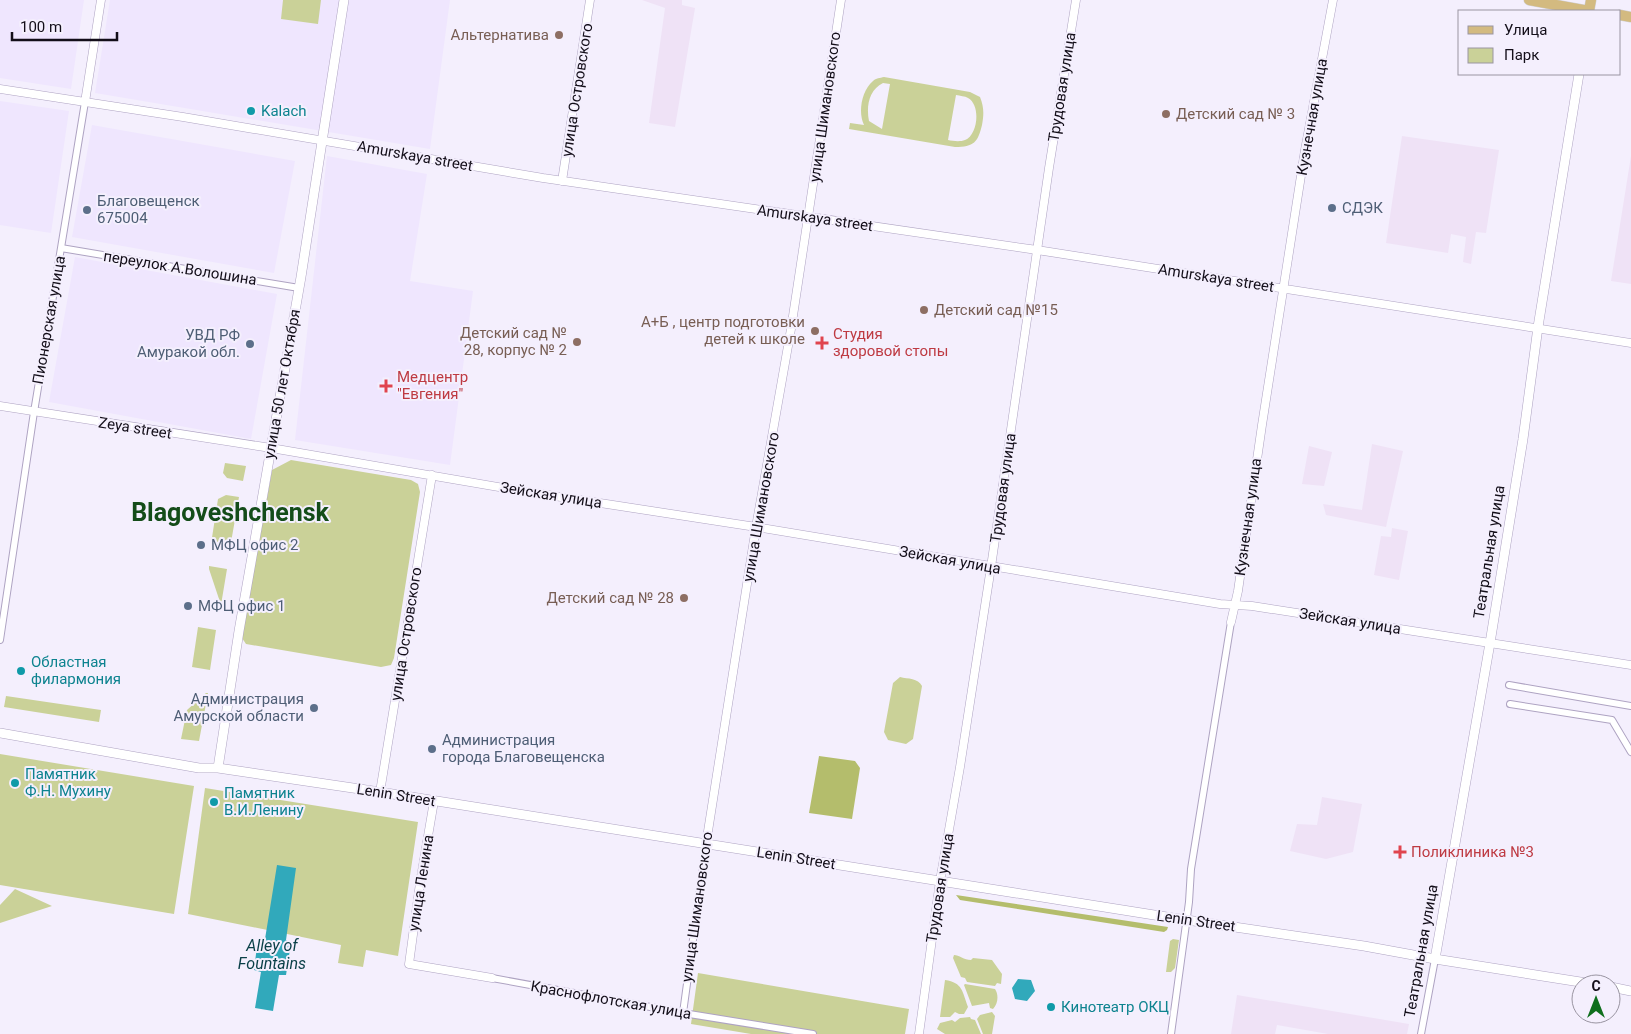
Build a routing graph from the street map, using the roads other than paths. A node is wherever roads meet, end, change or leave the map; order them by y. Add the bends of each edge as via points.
1 (101, 0) edge
2 (344, 0) edge
3 (590, 0) edge
4 (841, 0) edge
5 (1076, 0) edge
6 (1333, 0) edge
7 (1529, 0) edge
8 (1584, 10) edge
9 (1579, 75) edge
10 (0, 89) edge
11 (85, 102) junction
12 (323, 140) junction
13 (562, 181) junction
14 (808, 217) junction
15 (61, 248) junction
16 (1037, 250) junction
17 (299, 288) junction
18 (1284, 288) junction
19 (1538, 327) junction
20 (1631, 343) edge
21 (0, 406) edge
22 (34, 412) junction
23 (271, 448) junction
24 (432, 475) junction
25 (756, 526) junction
26 (991, 567) junction
27 (1234, 606) junction
28 (1231, 622) joint
29 (0, 640) edge
30 (1490, 644) junction
31 (1631, 665) edge
32 (1509, 685) dead end
33 (1510, 704) dead end
34 (1631, 706) edge
35 (0, 733) edge
36 (1631, 752) edge
37 (218, 768) junction
38 (380, 792) junction
39 (434, 802) junction
40 (706, 844) junction
41 (940, 881) junction
42 (1186, 920) junction
43 (1435, 959) junction
44 (410, 964) joint
45 (492, 978) joint
46 (1571, 981) edge
47 (683, 1013) junction
48 (813, 1034) edge
49 (919, 1034) edge
50 (1171, 1034) edge
51 (1421, 1034) edge

1 - 11 street, Пионерская улица
2 - 12 main road, улица 50 лет Октября
3 - 13 street, улица Островского
4 - 14 street, улица Шимановского
5 - 16 street, Трудовая улица
6 - 18 street, Кузнечная улица
7 - 8 main road
9 - 19 main road, Театральная улица
10 - 11 street, Amurskaya street
11 - 12 street, Amurskaya street
11 - 15 street, Пионерская улица
12 - 13 street, Amurskaya street
12 - 17 main road, улица 50 лет Октября
13 - 14 street, Amurskaya street
14 - 16 street, Amurskaya street
14 - 25 street, улица Шимановского
15 - 17 street, переулок А.Волошина
15 - 22 street, Пионерская улица
16 - 18 street, Amurskaya street
16 - 26 street, Трудовая улица
17 - 23 main road, улица 50 лет Октября
18 - 19 street, Amurskaya street
18 - 27 street, Кузнечная улица
19 - 20 street, Amurskaya street
19 - 30 main road, Театральная улица
21 - 22 street, Zeya street
22 - 23 street, Zeya street
22 - 29 street, Пионерская улица
23 - 24 street, Зейская улица
23 - 37 main road, улица 50 лет Октября
24 - 25 street, Зейская улица
24 - 38 street, улица Островского
25 - 26 street, Зейская улица
25 - 40 street, улица Шимановского
26 - 27 street, Зейская улица
26 - 41 street, Трудовая улица
27 - 28 street, Кузнечная улица
27 - 30 street, Зейская улица via 1252,606
28 - 42 street, Кузнечная улица via 1191,869
30 - 31 street, Зейская улица
30 - 43 main road, Театральная улица
32 - 34 street
33 - 36 street via 1612,720
35 - 37 main road, Lenin Street via 199,768
37 - 38 main road, Lenin Street
38 - 39 main road, Lenin Street
39 - 40 main road, Lenin Street
39 - 44 street, улица Ленина
40 - 41 main road, Lenin Street
40 - 47 street, улица Шимановского
41 - 42 main road, Lenin Street
41 - 49 street, Трудовая улица
42 - 43 main road, Lenin Street
42 - 50 street, Кузнечная улица
43 - 46 main road, Lenin Street
43 - 51 street, Театральная улица
44 - 45 street, Краснофлотская улица
45 - 47 street, Краснофлотская улица
47 - 48 street, Краснофлотская улица

